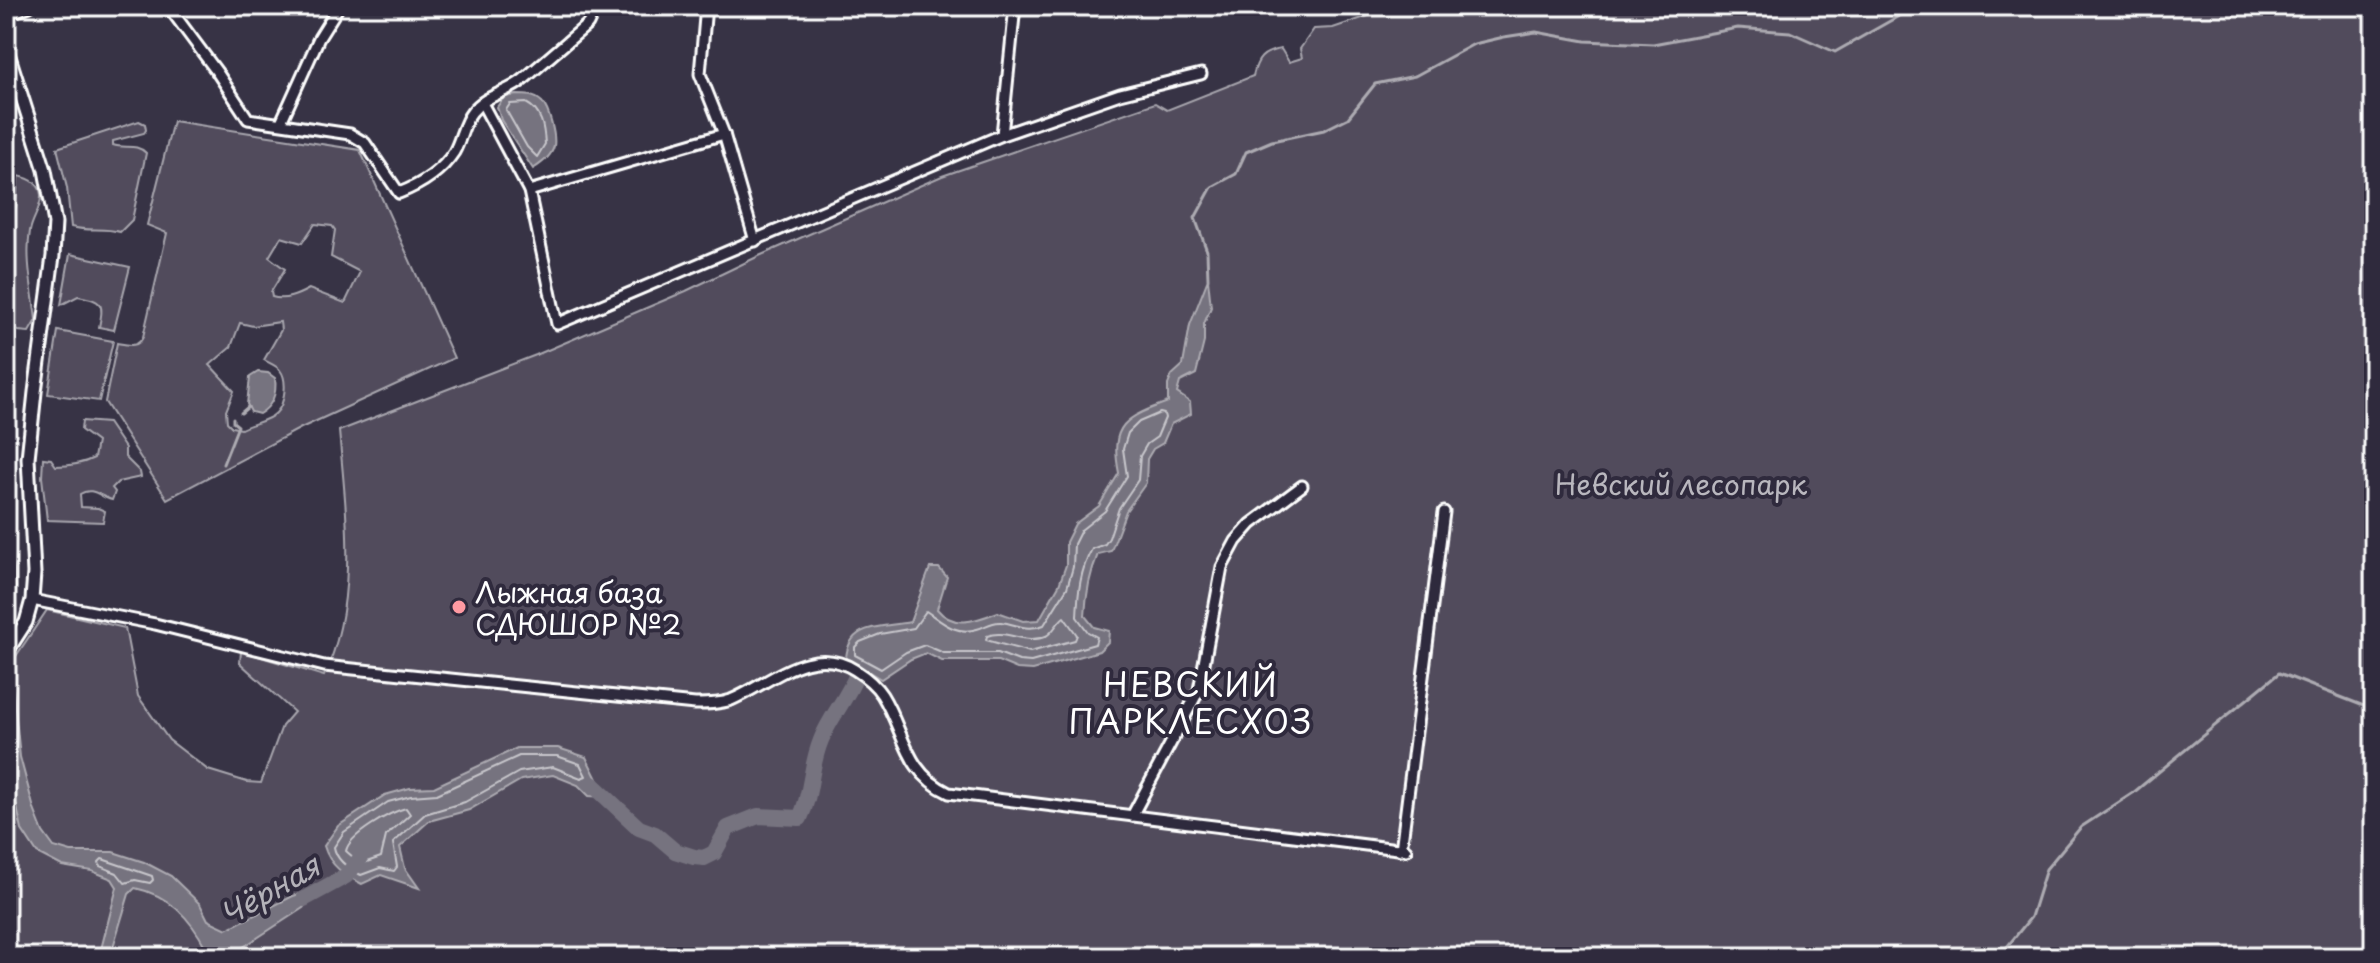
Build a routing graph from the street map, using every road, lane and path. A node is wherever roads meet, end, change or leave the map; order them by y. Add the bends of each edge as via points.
1 (30, 6) edge
2 (168, 6) edge
3 (339, 6) edge
4 (596, 6) edge
5 (706, 6) edge
6 (1015, 6) edge
7 (6, 15) edge
8 (6, 47) edge
9 (1201, 74) dead end
10 (482, 103) junction
11 (281, 122) junction
12 (724, 134) junction
13 (1002, 135) junction
14 (529, 191) junction
15 (755, 241) junction
16 (1302, 486) dead end
17 (1444, 512) dead end
18 (32, 600) junction
19 (6, 653) edge
20 (1132, 816) junction

1 - 7 street
2 - 11 street via 248,119
3 - 11 street
4 - 10 street via 588,24 524,79
5 - 12 street via 700,74
6 - 13 street
8 - 18 main road via 45,170 55,223 28,458
9 - 13 street via 1120,94
10 - 11 street via 471,112 453,154 422,184 399,193 365,143 350,134
10 - 14 street
12 - 14 street
12 - 15 street
13 - 15 street
14 - 15 street via 557,324
16 - 20 street via 1251,524 1222,567 1199,690
17 - 20 street via 1404,850
18 - 19 main road via 26,622
18 - 20 street via 324,666 695,704 731,700 794,665 843,662 882,695 918,771 931,785 949,793

